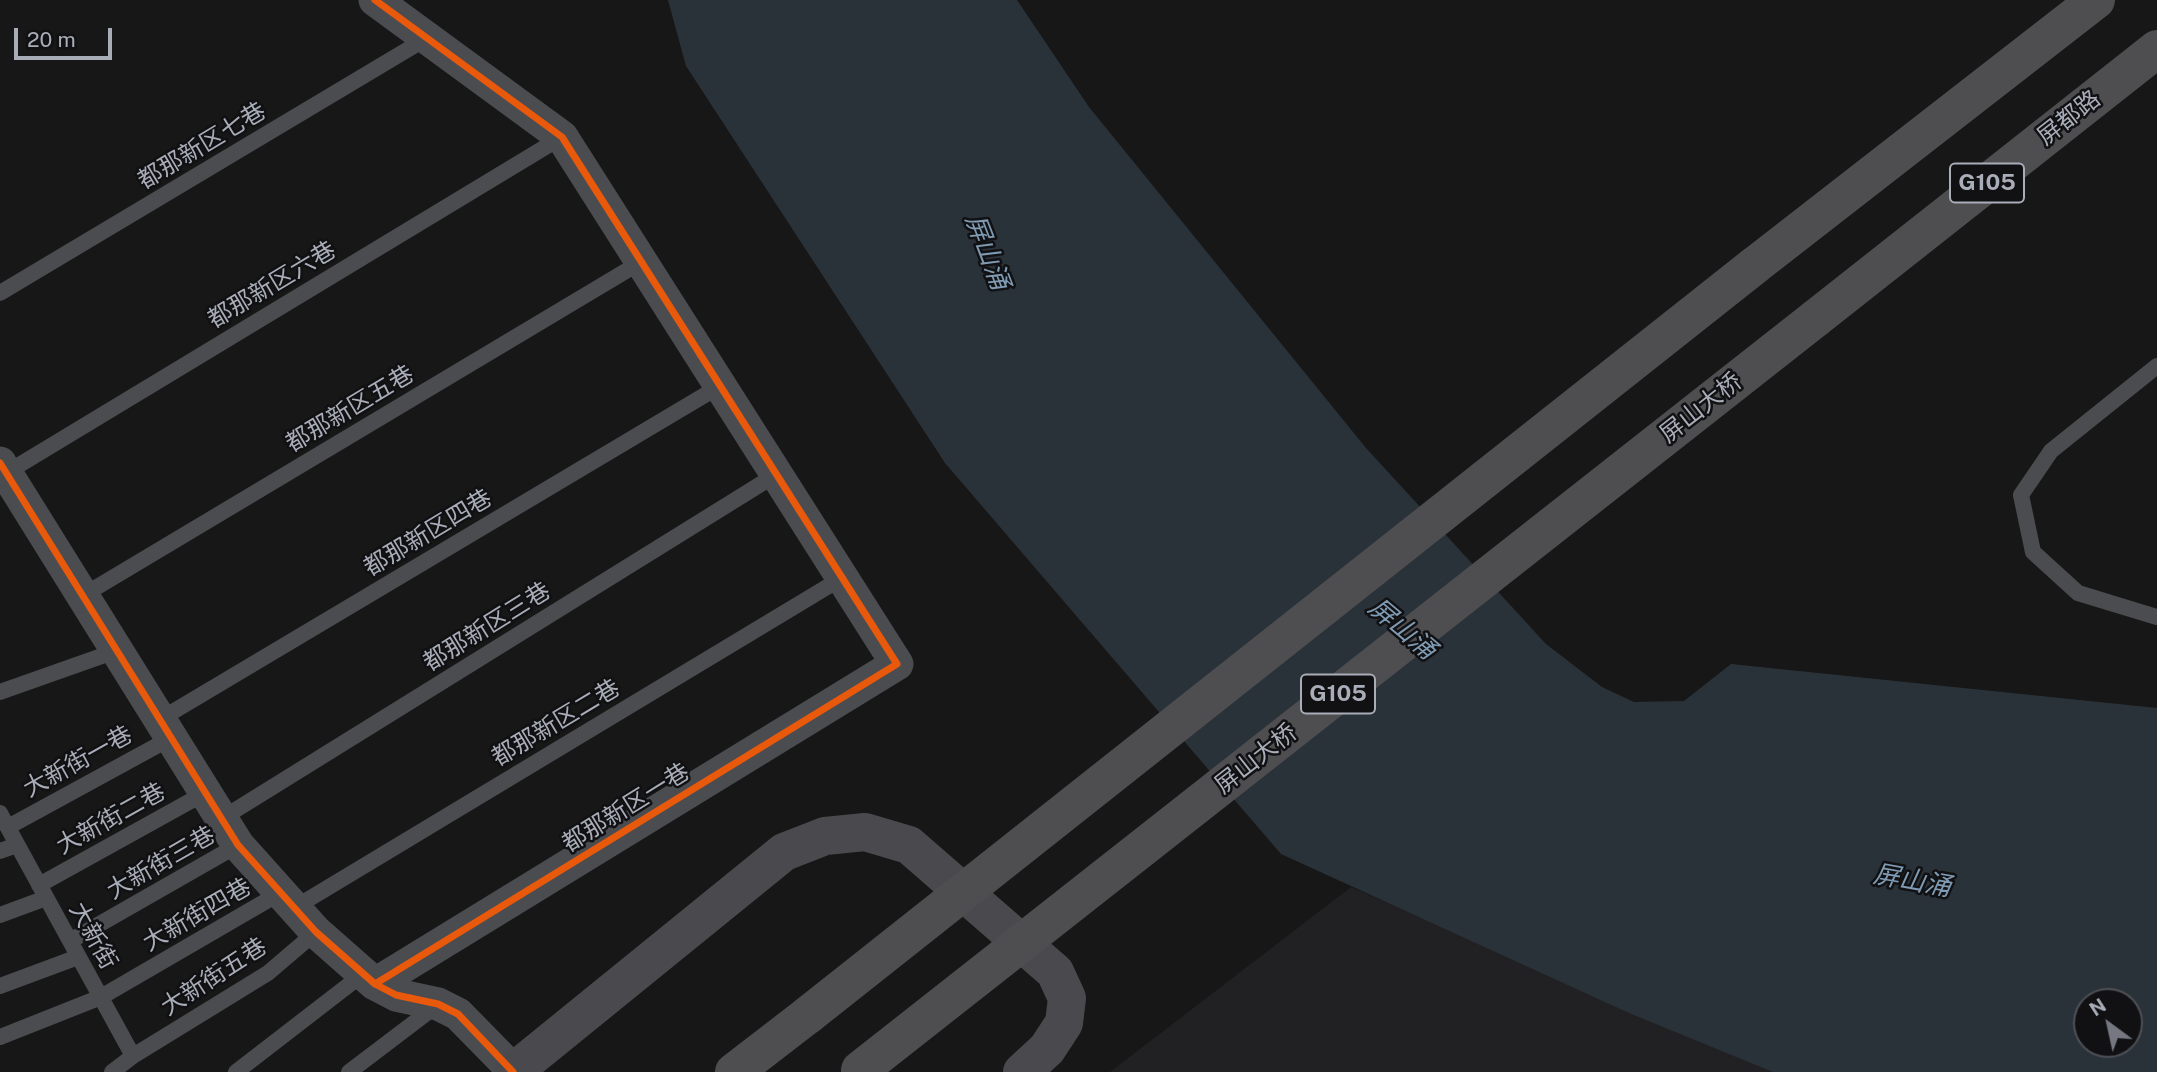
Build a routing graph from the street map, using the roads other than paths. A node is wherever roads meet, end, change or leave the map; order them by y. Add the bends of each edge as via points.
1 (375, 0) edge
2 (2096, 0) edge
3 (427, 38) junction
4 (2157, 49) edge
5 (562, 137) junction
6 (641, 262) junction
7 (0, 293) edge
8 (1816, 318) joint
9 (2157, 366) edge
10 (720, 386) junction
11 (3, 468) edge
12 (776, 474) junction
13 (842, 578) junction
14 (82, 596) junction
15 (2157, 617) edge
16 (116, 651) junction
17 (0, 692) edge
18 (165, 729) junction
19 (221, 819) junction
20 (4, 820) edge
21 (17, 845) junction
22 (0, 851) edge
23 (43, 892) junction
24 (287, 901) junction
25 (0, 915) edge
26 (316, 932) junction
27 (70, 941) junction
28 (78, 957) junction
29 (369, 979) junction
30 (0, 986) edge
31 (101, 997) junction
32 (438, 1004) junction
33 (0, 1037) edge
34 (133, 1056) junction
35 (859, 1071) edge
36 (112, 1072) edge
37 (236, 1072) edge
38 (349, 1072) edge
39 (514, 1072) edge
40 (734, 1072) edge
41 (1023, 1072) edge

1 - 3 street
2 - 40 highway, bridge
3 - 5 street
3 - 7 lane, 都那新区七巷
4 - 8 highway, 屏都路 / G105
5 - 6 street
5 - 11 lane, 都那新区六巷
6 - 10 street
6 - 14 lane, 都那新区五巷
8 - 35 highway, 屏山大桥 / G105, bridge
9 - 15 lane via 2050,451 2021,495 2032,552 2078,593
10 - 12 street
10 - 18 lane, 都那新区四巷
11 - 14 street
12 - 13 street
12 - 19 lane, 都那新区三巷
13 - 24 lane, 都那新区二巷
13 - 29 street, 都那新区一巷 via 897,664
14 - 16 street
16 - 17 lane
16 - 18 street
18 - 19 street
18 - 20 lane, 大新街一巷
19 - 23 lane, 大新街二巷
19 - 24 street
19 - 27 lane, 大新街三巷
20 - 21 lane, 大新街
21 - 22 lane
21 - 23 lane, 大新街
23 - 25 lane, 大新街二巷
23 - 27 lane, 大新街
24 - 26 street
24 - 31 lane, 大新街四巷
26 - 29 street
26 - 34 lane, 大新街五巷 via 268,973
27 - 28 lane, 大新街
28 - 30 lane
28 - 31 lane, 大新街
29 - 32 street via 396,995
29 - 37 lane
31 - 33 lane, 大新街四巷
31 - 34 lane, 大新街
32 - 38 lane
32 - 39 street via 458,1014
34 - 36 lane
39 - 41 street via 784,852 825,836 865,832 909,845 1055,972 1067,998 1064,1023 1047,1049

